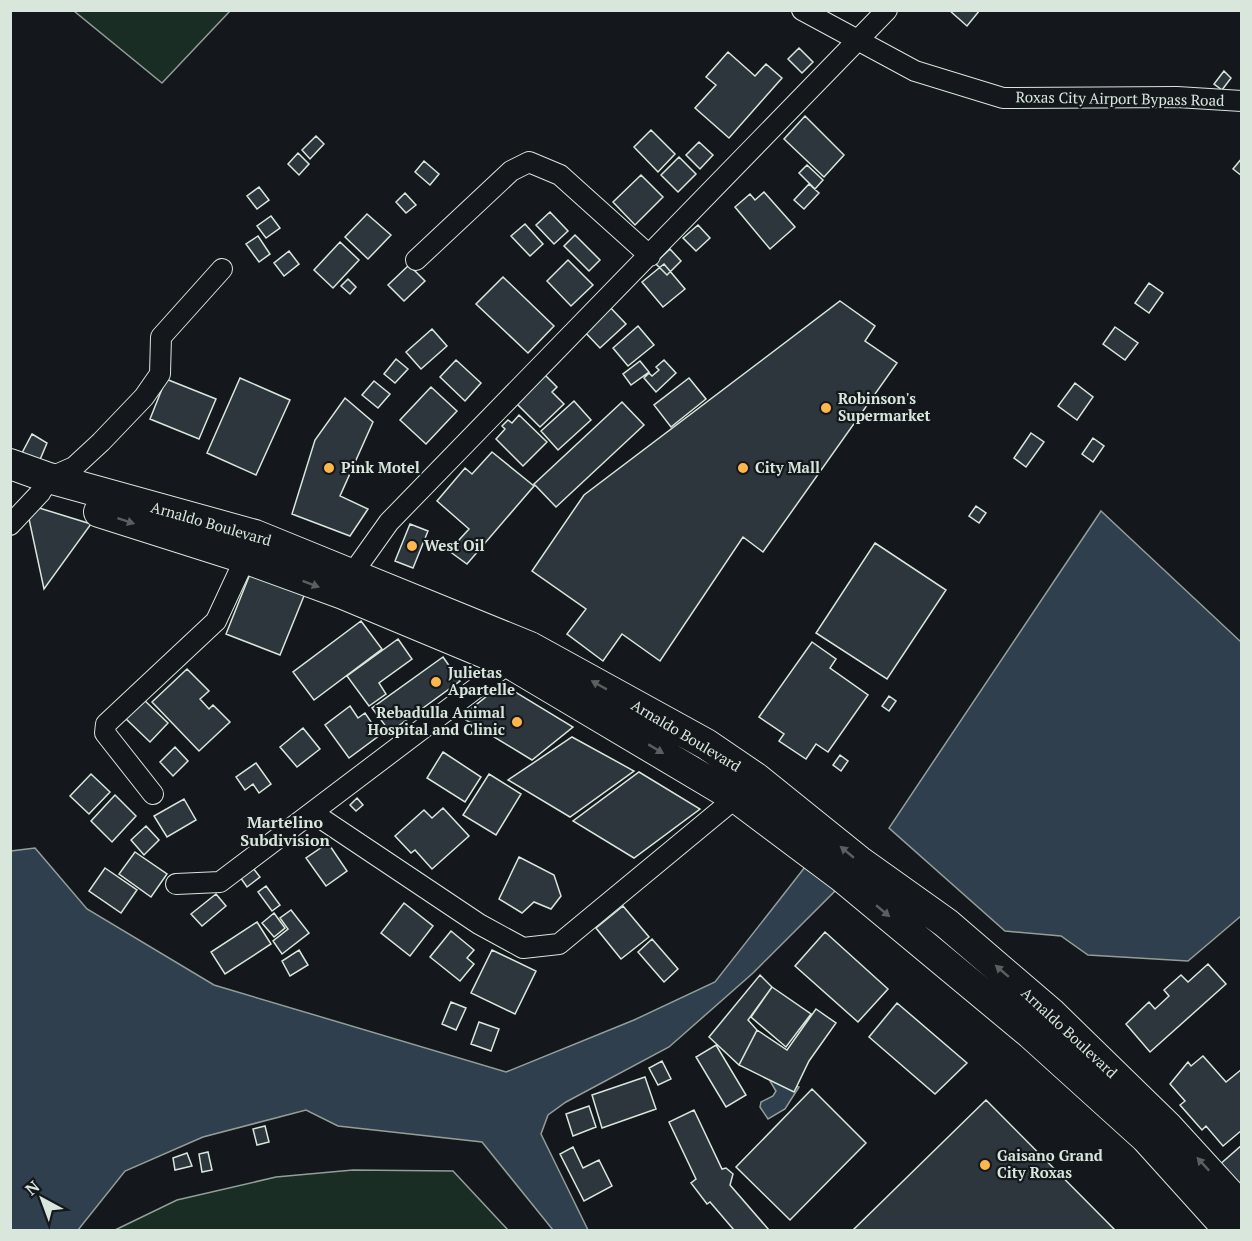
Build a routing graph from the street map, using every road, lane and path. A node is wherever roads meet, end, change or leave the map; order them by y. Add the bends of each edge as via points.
1 (802, 10) edge
2 (887, 10) edge
3 (1242, 101) edge
4 (650, 256) junction
5 (416, 260) dead end
6 (222, 269) dead end
7 (10, 464) edge
8 (10, 483) edge
9 (44, 486) junction
10 (10, 525) edge
11 (251, 547) junction
12 (347, 584) junction
13 (520, 655) junction
14 (747, 788) junction
15 (153, 794) dead end
16 (313, 813) junction
17 (176, 884) dead end
18 (1242, 1208) edge
19 (1229, 1230) edge

1 - 3 street, Roxas City Airport Bypass Road via 915,71 1003,98 1177,97
2 - 4 street
4 - 5 street via 560,175 529,162 511,171
4 - 12 street via 389,522
6 - 9 street via 161,337 160,374 144,397 81,460
7 - 9 highway, Arnaldo Boulevard
8 - 9 highway, Arnaldo Boulevard
9 - 10 street
9 - 11 highway, Arnaldo Boulevard
11 - 12 highway, Arnaldo Boulevard
11 - 15 street via 216,621 105,723 105,733
12 - 13 highway, Arnaldo Boulevard
13 - 14 highway, Arnaldo Boulevard
13 - 16 street
14 - 16 street via 559,944 523,948 479,924
18 -> 14 highway, Arnaldo Boulevard via 1168,1127 1052,1014 946,923
14 -> 19 highway, Arnaldo Boulevard via 842,877 1031,1035 1146,1138
16 - 17 street via 220,882

